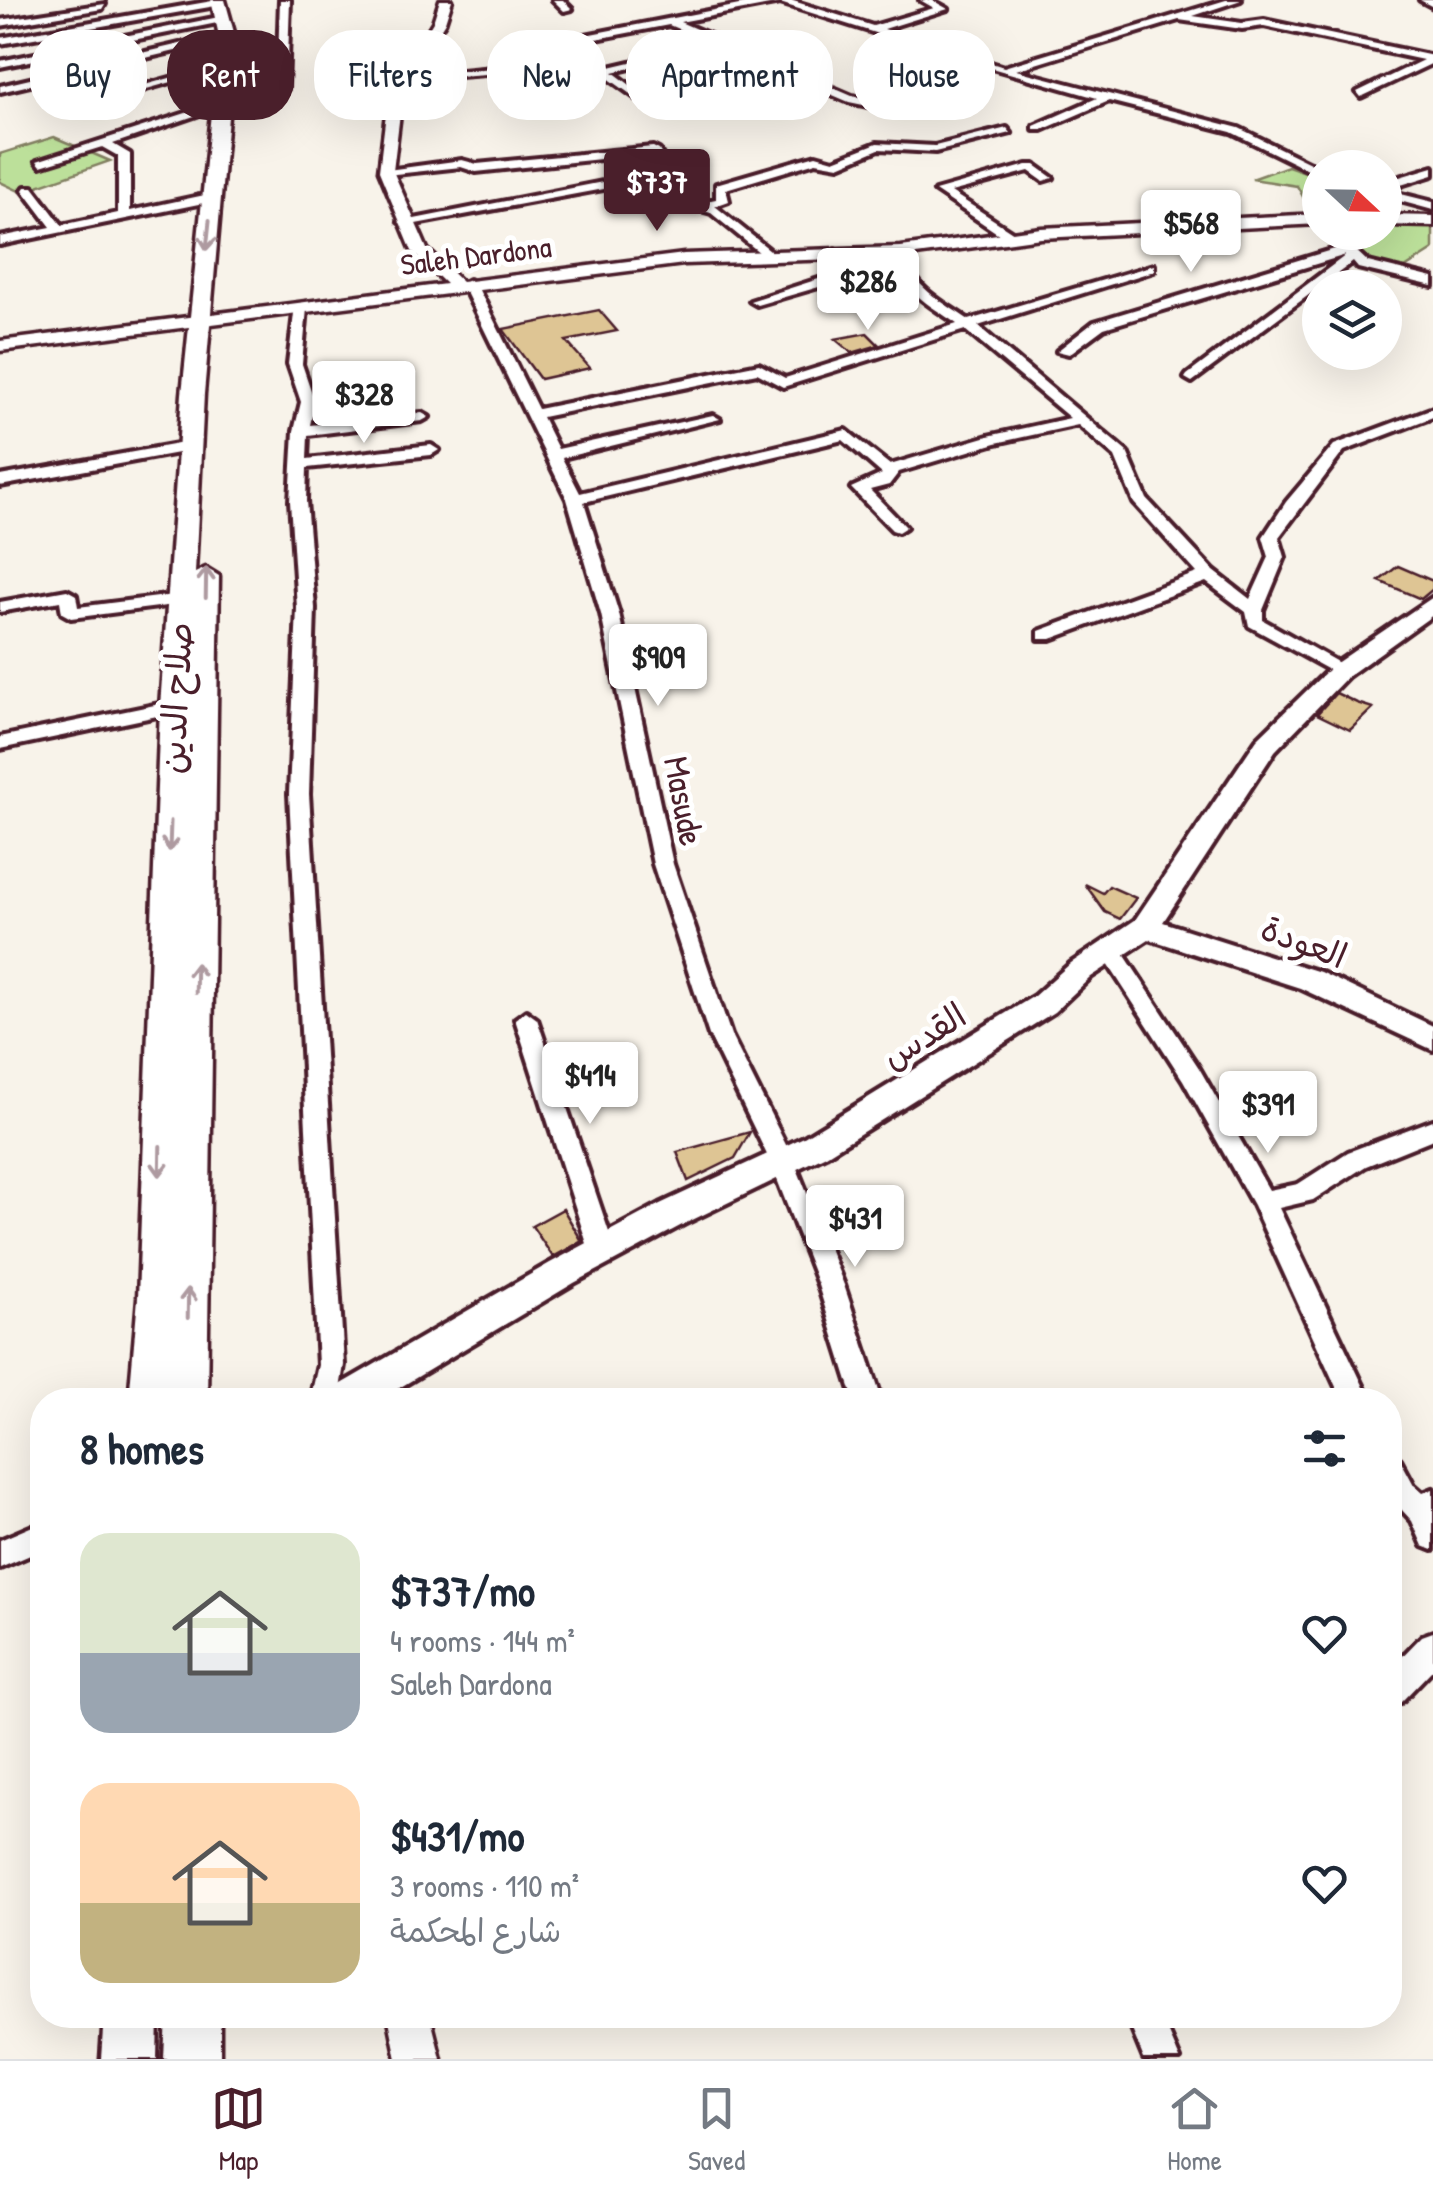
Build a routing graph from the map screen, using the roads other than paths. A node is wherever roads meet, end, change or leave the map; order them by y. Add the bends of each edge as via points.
1 (285, 0) edge
2 (446, 0) edge
3 (558, 0) edge
4 (780, 0) edge
5 (925, 0) edge
6 (1236, 0) edge
7 (1425, 0) edge
8 (98, 3) edge
9 (1433, 4) edge
10 (567, 10) dead end
11 (224, 12) edge
12 (1177, 16) junction
13 (121, 20) junction
14 (4, 21) edge
15 (673, 22) junction
16 (132, 30) edge
17 (284, 30) edge
18 (434, 30) edge
19 (690, 30) edge
20 (870, 30) joint
21 (147, 33) edge
22 (606, 34) edge
23 (0, 41) edge
24 (30, 58) edge
25 (1432, 59) edge
26 (0, 64) edge
27 (626, 66) edge
28 (995, 68) edge
29 (1003, 70) junction
30 (626, 87) edge
31 (0, 88) edge
32 (1361, 94) dead end
33 (1110, 96) junction
34 (174, 120) edge
35 (220, 120) edge
36 (392, 120) edge
37 (1038, 128) dead end
38 (1008, 131) dead end
39 (103, 143) junction
40 (41, 163) dead end
41 (1302, 163) edge
42 (386, 171) junction
43 (1433, 172) edge
44 (664, 174) junction
45 (1048, 178) dead end
46 (1402, 181) edge
47 (30, 190) dead end
48 (214, 197) junction
49 (1402, 198) edge
50 (700, 206) junction
51 (1433, 206) edge
52 (124, 214) junction
53 (1302, 218) edge
54 (1402, 218) edge
55 (1433, 219) edge
56 (405, 222) junction
57 (58, 228) junction
58 (1007, 234) junction
59 (0, 241) edge
60 (1347, 250) edge
61 (763, 251) junction
62 (834, 252) junction
63 (900, 252) junction
64 (1350, 253) junction
65 (1149, 268) dead end
66 (1433, 282) edge
67 (460, 283) junction
68 (757, 301) dead end
69 (300, 308) junction
70 (209, 316) junction
71 (966, 324) junction
72 (0, 343) edge
73 (1064, 351) dead end
74 (1192, 378) dead end
75 (1433, 412) edge
76 (534, 414) junction
77 (422, 417) dead end
78 (713, 419) dead end
79 (1078, 421) junction
80 (301, 431) junction
81 (189, 447) junction
82 (430, 450) dead end
83 (552, 456) junction
84 (300, 464) junction
85 (890, 474) junction
86 (0, 481) edge
87 (575, 499) junction
88 (898, 527) dead end
89 (1208, 575) junction
90 (182, 599) junction
91 (1432, 606) edge
92 (0, 608) edge
93 (1254, 610) junction
94 (1045, 635) dead end
95 (1340, 671) junction
96 (174, 707) junction
97 (0, 743) edge
98 (1145, 927) junction
99 (1110, 950) junction
100 (526, 1018) dead end
101 (1433, 1039) edge
102 (1433, 1129) edge
103 (782, 1162) junction
104 (1263, 1201) junction
105 (603, 1253) junction
106 (151, 1388) edge
107 (186, 1388) edge
108 (326, 1388) edge
109 (368, 1388) edge
110 (864, 1388) edge
111 (1350, 1388) edge
112 (1402, 1491) edge
113 (1429, 1517) edge
114 (30, 1541) edge
115 (0, 1554) edge
116 (1433, 1647) edge
117 (1402, 1679) edge
118 (130, 2028) edge
119 (193, 2028) edge
120 (412, 2028) edge
121 (1148, 2028) edge
122 (128, 2059) edge
123 (192, 2059) edge
124 (419, 2059) edge
125 (1162, 2059) edge

1 - 17 street
2 - 18 street
3 - 10 street
4 - 15 street
4 - 20 street
5 - 20 street via 944,9
6 - 12 street
7 - 9 street
8 - 13 street
8 - 14 street
11 - 13 street
11 - 21 street
11 - 31 street
11 - 70 highway, صلاح الدين via 242,44
12 - 25 street via 1264,23
12 - 29 street
13 - 16 street
13 - 23 street
15 - 19 street
15 - 22 street
24 - 26 street
25 - 32 street
27 - 30 street via 604,71
28 - 29 street
29 - 33 street
33 - 37 street
33 - 41 street via 1235,130
34 - 39 street
35 - 48 highway, صلاح الدين
36 - 42 street
38 - 50 street via 936,149 876,146 835,164 816,158 720,187 723,202
39 - 40 street
39 - 52 street via 124,154
42 - 44 street via 462,163 476,168 651,144
42 - 56 street
43 - 46 street
44 - 50 street via 680,200
44 - 56 street
45 - 58 street via 1031,167 941,191
47 - 57 street
48 - 52 street
48 -> 70 highway, صلاح الدين
49 - 51 street
50 - 61 street via 715,210
52 - 57 street
53 - 58 street, Saleh Dardona via 1211,217
54 - 55 street
56 - 67 street via 420,251
57 - 59 street
58 - 61 street, Saleh Dardona
58 - 63 street, Saleh Dardona
60 - 64 street
61 - 62 street, Saleh Dardona
61 - 67 street, Saleh Dardona via 595,263
62 - 63 street, Saleh Dardona
62 - 68 street via 838,277
63 - 71 street via 912,286
64 - 66 street via 1388,274
64 - 73 street via 1100,325
64 - 74 street
65 - 71 street
67 - 69 street, Saleh Dardona
67 - 70 street, Saleh Dardona
67 - 76 street, Masude
69 - 70 street, Saleh Dardona
69 - 80 street via 295,364 308,402
70 - 72 street, Saleh Dardona
70 - 81 highway, صلاح الدين
107 -> 70 highway, صلاح الدين
71 - 76 street via 783,383 759,368
71 - 79 street
75 - 93 street via 1355,438 1332,453 1270,537 1277,557
76 - 83 street, Masude
77 - 80 street
78 - 83 street
79 - 85 street via 993,439
79 - 89 street via 1122,455 1140,500
80 - 84 street
81 - 86 street
81 - 90 highway, صلاح الدين
82 - 84 street
83 - 87 street, Masude
84 - 108 street via 306,608 298,794 331,1365
85 - 87 street via 846,436
85 - 88 street via 860,488
87 - 103 street, Masude via 618,649 663,864 720,1036
89 - 93 street
89 - 94 street
90 - 92 street via 71,613 67,595
90 - 96 highway, صلاح الدين
91 - 95 main road, القدس
93 - 95 street via 1255,622
95 - 98 main road, القدس via 1266,745
96 - 97 street
96 -> 106 highway, صلاح الدين
98 - 99 main road, القدس
98 - 101 main road, العودة via 1310,980
99 - 103 main road, القدس via 1028,1014
99 - 104 street
100 - 105 street
102 - 104 street via 1357,1158 1304,1193
103 - 105 main road, القدس
103 - 110 street, Masude
104 - 111 street
105 - 109 main road, القدس
112 - 113 street
114 - 115 street
116 - 117 street
118 - 122 highway
119 - 123 highway
120 - 124 street
121 - 125 street

